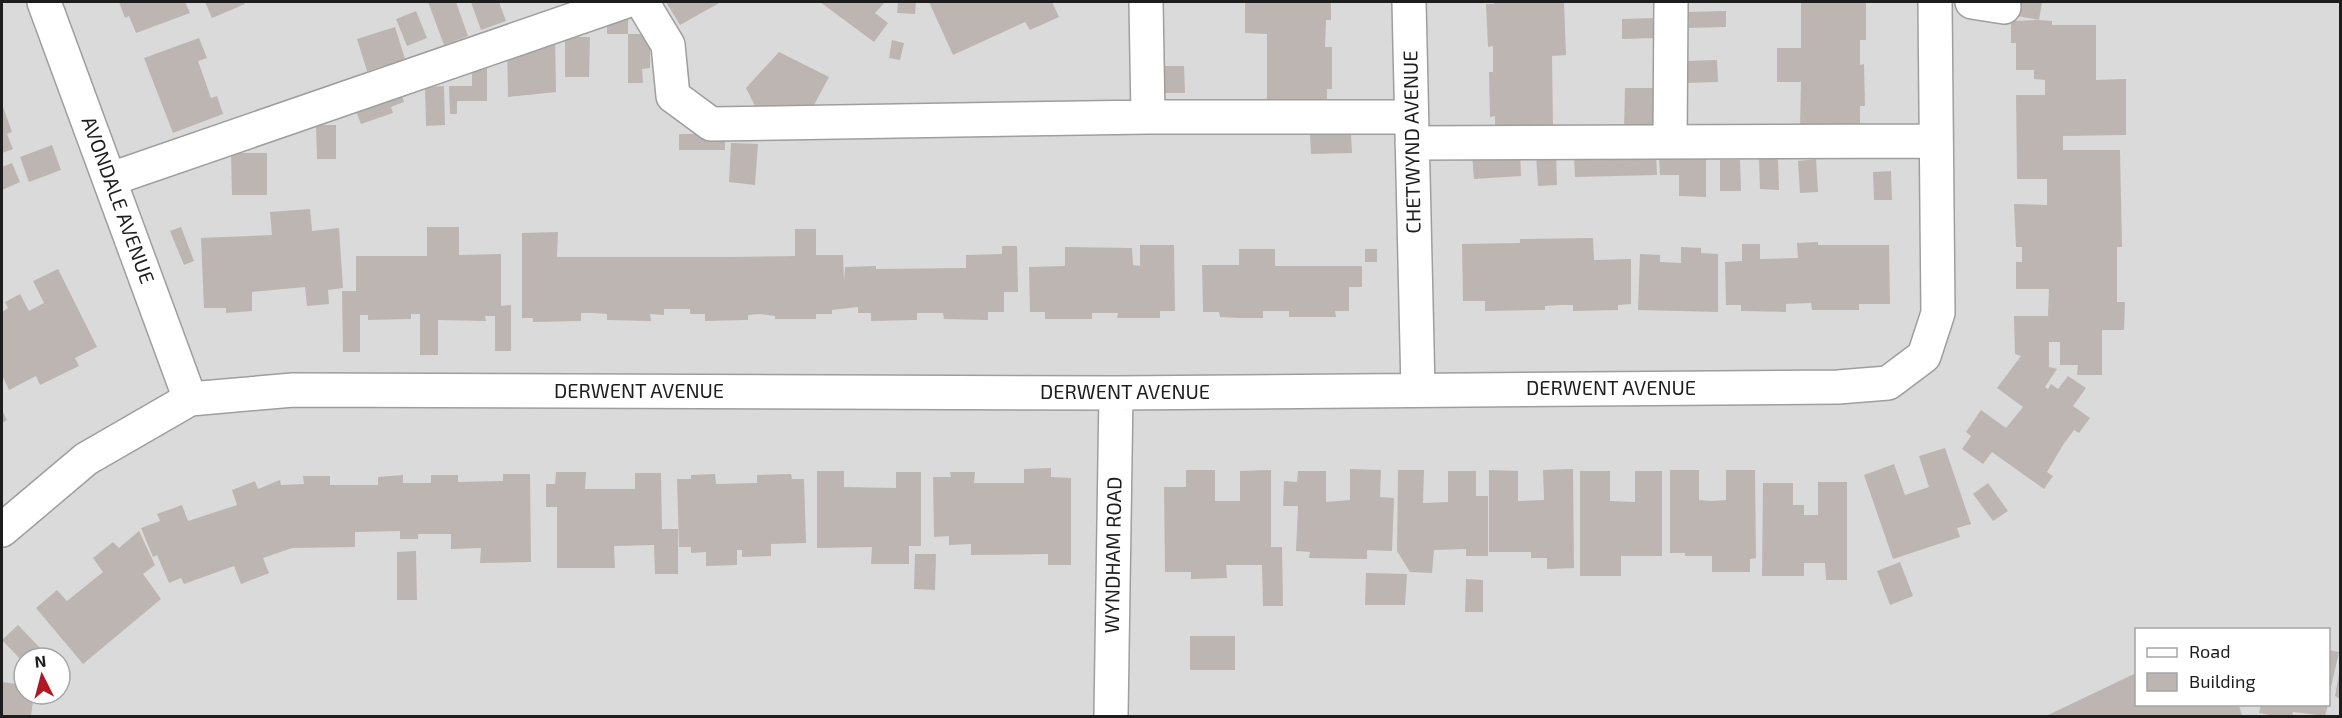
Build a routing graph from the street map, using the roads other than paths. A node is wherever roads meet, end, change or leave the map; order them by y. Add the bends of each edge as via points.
1 (44, 2) edge
2 (624, 2) edge
3 (642, 2) edge
4 (1146, 2) edge
5 (1409, 2) edge
6 (1671, 2) edge
7 (1935, 2) edge
8 (1972, 2) edge
9 (2004, 7) dead end
10 (1148, 117) junction
11 (1412, 130) junction
12 (1670, 141) junction
13 (1935, 141) junction
14 (111, 178) junction
15 (1418, 390) junction
16 (1116, 393) junction
17 (190, 399) junction
18 (2, 530) edge
19 (1111, 717) edge

1 - 14 street, AVONDALE AVENUE
2 - 14 street
3 - 10 street via 668,45 674,96 711,124
4 - 10 street
5 - 11 street, CHETWYND AVENUE
6 - 12 street
7 - 13 street, DERWENT AVENUE
8 - 9 street
10 - 11 street
11 - 12 street
11 - 15 street, CHETWYND AVENUE
12 - 13 street
13 - 15 street, DERWENT AVENUE via 1938,312 1924,356 1888,383 1838,387
14 - 17 street, AVONDALE AVENUE
15 - 16 street, DERWENT AVENUE
16 - 17 street, DERWENT AVENUE via 292,390
16 - 19 street, WYNDHAM ROAD
17 - 18 street, DERWENT AVENUE via 86,459

